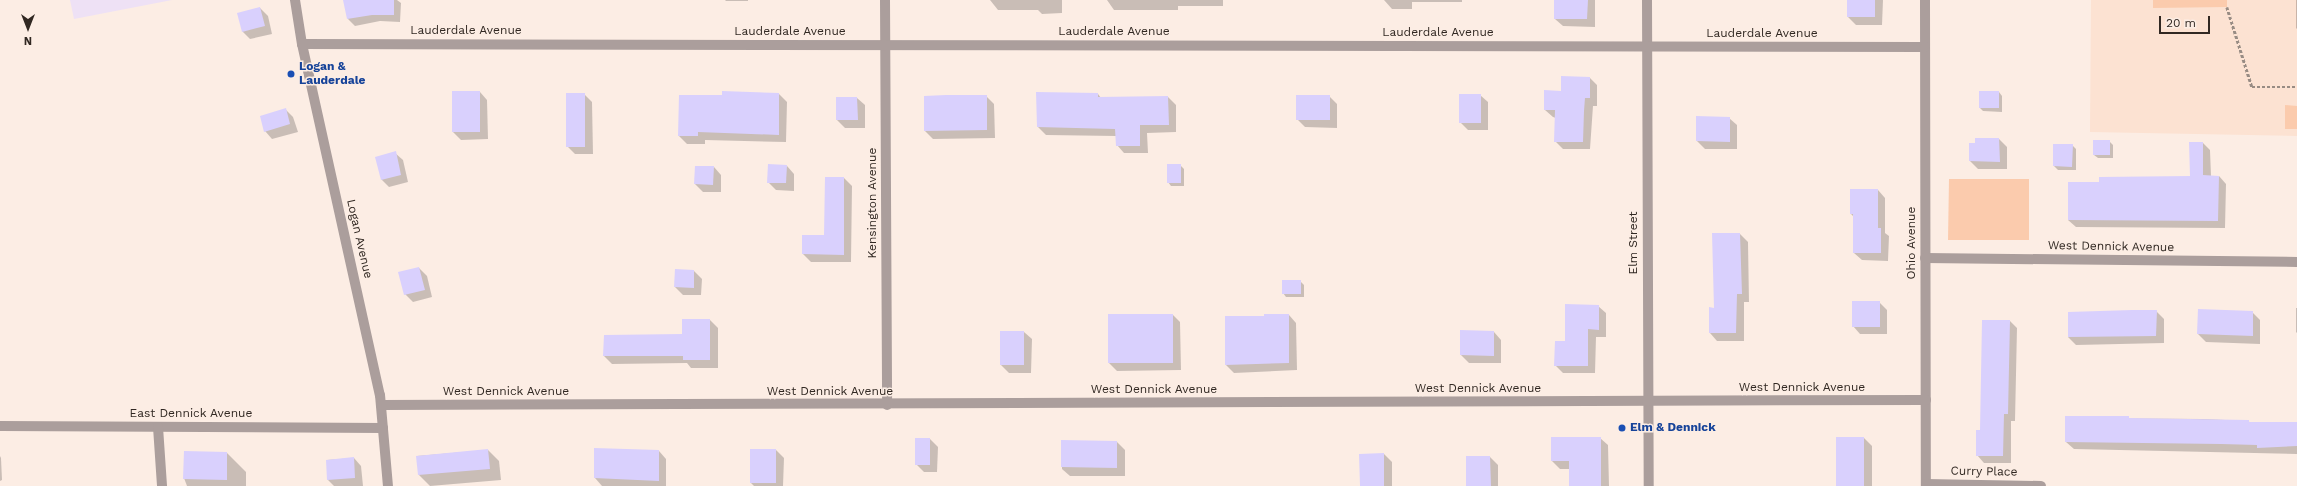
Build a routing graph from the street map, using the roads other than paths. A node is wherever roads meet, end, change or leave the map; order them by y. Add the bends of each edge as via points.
1 (295, 0) edge
2 (885, 0) edge
3 (1647, 0) edge
4 (1925, 0) edge
5 (302, 44) junction
6 (885, 45) junction
7 (1647, 47) junction
8 (1925, 47) junction
9 (1925, 258) junction
10 (2297, 262) edge
11 (1926, 400) junction
12 (1648, 402) junction
13 (381, 405) junction
14 (887, 405) junction
15 (0, 426) edge
16 (158, 427) junction
17 (383, 428) junction
18 (1926, 485) edge
19 (162, 486) edge
20 (388, 486) edge
21 (1648, 486) edge
22 (2041, 486) edge

1 - 5 street, Logan Avenue
2 - 6 street, Kensington Avenue
3 - 7 street, Elm Street
4 - 8 street, Ohio Avenue
5 - 6 street, Lauderdale Avenue
5 - 13 street, Logan Avenue
6 - 7 street, Lauderdale Avenue
6 - 14 street, Kensington Avenue
7 - 8 street, Lauderdale Avenue
7 - 12 street, Elm Street
8 - 9 street, Ohio Avenue
9 - 10 street, West Dennick Avenue
9 - 11 street, Ohio Avenue
11 - 12 street, West Dennick Avenue
11 - 18 street, Ohio Avenue
12 - 14 street, West Dennick Avenue
12 - 21 street, Elm Street
13 - 14 street, West Dennick Avenue
13 - 17 street, Logan Avenue
15 - 16 street, East Dennick Avenue
16 - 17 street, East Dennick Avenue
16 - 19 street
17 - 20 street, Logan Avenue
18 - 22 street, Curry Place

